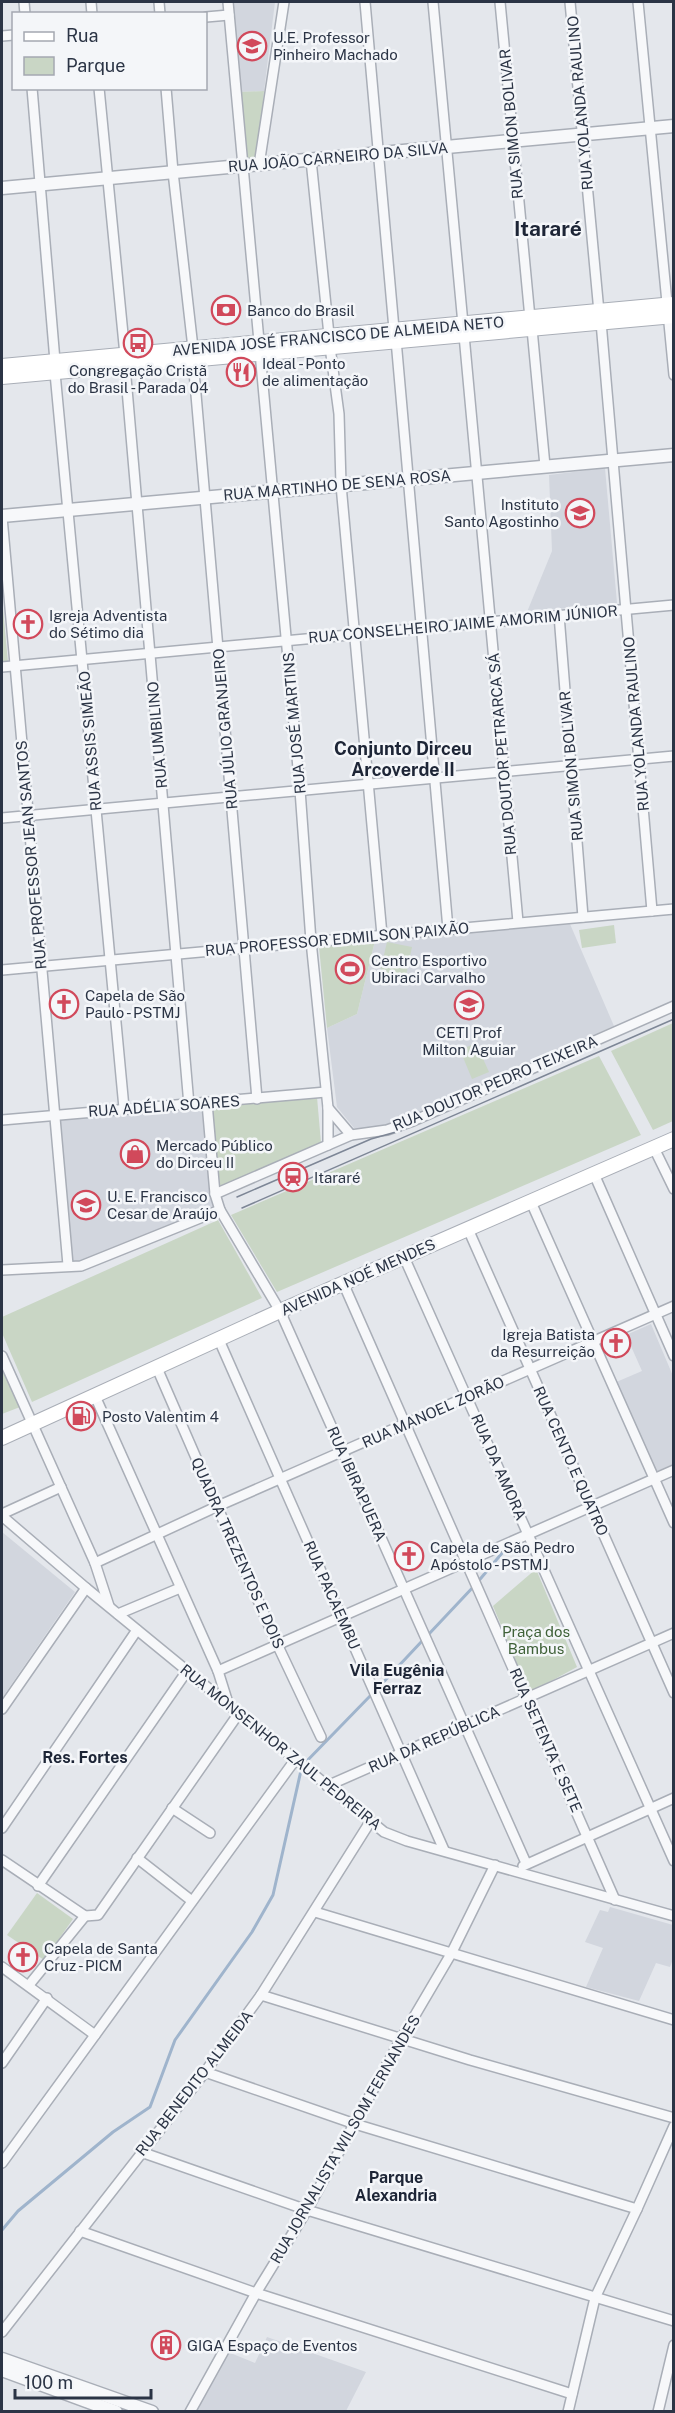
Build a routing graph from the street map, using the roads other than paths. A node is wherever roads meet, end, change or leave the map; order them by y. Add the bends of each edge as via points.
1 (228, 2) edge
2 (284, 2) edge
3 (294, 2) edge
4 (365, 2) edge
5 (433, 2) edge
6 (500, 2) edge
7 (570, 2) edge
8 (638, 2) edge
9 (229, 15) junction
10 (207, 17) edge
11 (32, 90) edge
12 (99, 90) edge
13 (166, 90) edge
14 (674, 126) edge
15 (650, 128) junction
16 (583, 135) junction
17 (513, 140) junction
18 (447, 147) junction
19 (378, 154) junction
20 (310, 160) junction
21 (259, 165) junction
22 (243, 166) junction
23 (173, 172) junction
24 (108, 178) junction
25 (40, 184) junction
26 (2, 188) edge
27 (670, 310) edge
28 (600, 317) junction
29 (531, 323) junction
30 (463, 329) junction
31 (395, 335) junction
32 (329, 341) junction
33 (259, 347) junction
34 (193, 354) junction
35 (125, 360) junction
36 (2, 366) edge
37 (55, 367) junction
38 (674, 375) edge
39 (2, 377) edge
40 (674, 455) edge
41 (613, 460) junction
42 (545, 466) junction
43 (476, 472) junction
44 (408, 479) junction
45 (341, 485) junction
46 (273, 491) junction
47 (205, 497) junction
48 (137, 503) junction
49 (69, 510) junction
50 (2, 516) edge
51 (674, 605) edge
52 (626, 609) junction
53 (559, 615) junction
54 (490, 622) junction
55 (422, 628) junction
56 (353, 634) junction
57 (287, 640) junction
58 (219, 647) junction
59 (150, 653) junction
60 (82, 659) junction
61 (15, 666) junction
62 (2, 667) edge
63 (674, 756) edge
64 (639, 759) junction
65 (570, 765) junction
66 (504, 771) junction
67 (434, 778) junction
68 (368, 784) junction
69 (300, 790) junction
70 (231, 796) junction
71 (163, 803) junction
72 (96, 809) junction
73 (28, 815) junction
74 (2, 818) edge
75 (674, 909) edge
76 (652, 911) junction
77 (583, 917) junction
78 (518, 922) junction
79 (448, 929) junction
80 (382, 935) junction
81 (311, 941) junction
82 (244, 948) junction
83 (176, 954) junction
84 (110, 960) junction
85 (41, 967) junction
86 (2, 970) edge
87 (674, 1006) edge
88 (326, 1092) junction
89 (257, 1099) junction
90 (207, 1103) junction
91 (189, 1105) junction
92 (124, 1108) junction
93 (328, 1108) junction
94 (54, 1115) junction
95 (2, 1120) edge
96 (351, 1135) junction
97 (674, 1139) edge
98 (328, 1145) junction
99 (654, 1148) junction
100 (594, 1174) junction
101 (674, 1189) edge
102 (215, 1194) junction
103 (531, 1202) junction
104 (220, 1210) junction
105 (468, 1229) junction
106 (404, 1257) junction
107 (68, 1265) junction
108 (2, 1270) edge
109 (344, 1285) junction
110 (674, 1306) edge
111 (280, 1311) junction
112 (655, 1314) junction
113 (219, 1340) junction
114 (593, 1342) junction
115 (2, 1356) edge
116 (674, 1356) edge
117 (157, 1368) junction
118 (530, 1369) junction
119 (95, 1396) junction
120 (468, 1397) junction
121 (36, 1421) junction
122 (405, 1424) junction
123 (2, 1430) edge
124 (2, 1438) edge
125 (343, 1452) junction
126 (674, 1470) edge
127 (281, 1478) junction
128 (654, 1478) junction
129 (62, 1487) junction
130 (218, 1506) junction
131 (590, 1507) junction
132 (2, 1515) edge
133 (674, 1523) edge
134 (157, 1534) junction
135 (529, 1535) junction
136 (466, 1562) junction
137 (95, 1563) junction
138 (86, 1588) junction
139 (180, 1588) junction
140 (404, 1589) junction
141 (109, 1606) junction
142 (118, 1614) junction
143 (341, 1617) junction
144 (137, 1630) junction
145 (674, 1634) edge
146 (652, 1643) junction
147 (277, 1644) junction
148 (187, 1671) junction
149 (218, 1671) junction
150 (589, 1671) junction
151 (674, 1693) edge
152 (527, 1698) junction
153 (228, 1703) junction
154 (2, 1709) edge
155 (239, 1713) junction
156 (465, 1726) junction
157 (321, 1737) dead end
158 (402, 1754) junction
159 (300, 1764) junction
160 (327, 1786) junction
161 (674, 1798) edge
162 (172, 1808) junction
163 (650, 1809) junction
164 (370, 1822) junction
165 (2, 1828) edge
166 (210, 1833) dead end
167 (588, 1836) junction
168 (444, 1850) junction
169 (137, 1858) junction
170 (2, 1860) edge
171 (674, 1861) edge
172 (526, 1863) junction
173 (495, 1865) junction
174 (516, 1871) junction
175 (38, 1886) junction
176 (615, 1900) junction
177 (192, 1901) junction
178 (315, 1912) junction
179 (85, 1916) junction
180 (674, 1916) edge
181 (451, 1954) junction
182 (2, 1967) edge
183 (29, 1985) junction
184 (261, 1995) junction
185 (47, 1998) junction
186 (674, 2020) edge
187 (95, 2035) junction
188 (401, 2039) junction
189 (2, 2063) edge
190 (205, 2072) junction
191 (674, 2118) edge
192 (355, 2124) junction
193 (674, 2126) edge
194 (141, 2152) junction
195 (2, 2163) edge
196 (308, 2210) junction
197 (637, 2210) junction
198 (80, 2231) junction
199 (256, 2293) junction
200 (595, 2298) junction
201 (674, 2321) edge
202 (2, 2332) edge
203 (674, 2345) edge
204 (2, 2360) edge
205 (2, 2370) edge
206 (572, 2394) junction
207 (116, 2412) edge
208 (152, 2412) edge
209 (190, 2412) edge
210 (568, 2412) edge
211 (658, 2412) edge

1 - 9 street, RUA JOSÉ MARTINS
2 - 3 street
2 - 21 street
4 - 19 street
5 - 18 street, RUA DOUTOR PETRARCA SÁ
6 - 17 street, RUA SIMON BOLIVAR
7 - 16 street, RUA YOLANDA RAULINO
8 - 15 street
9 - 10 street
9 - 22 street, RUA JOSÉ MARTINS
11 - 25 street, RUA ASSIS SIMEÃO
12 - 24 street, RUA UMBILINO
13 - 23 street, RUA JÚLIO GRANJEIRO
14 - 15 street, RUA JOÃO CARNEIRO DA SILVA
15 - 16 street, RUA JOÃO CARNEIRO DA SILVA
15 - 27 street
16 - 17 street, RUA JOÃO CARNEIRO DA SILVA
16 - 28 street, RUA YOLANDA RAULINO
17 - 18 street, RUA JOÃO CARNEIRO DA SILVA
17 - 29 street, RUA SIMON BOLIVAR
18 - 19 street, RUA JOÃO CARNEIRO DA SILVA
18 - 30 street, RUA DOUTOR PETRARCA SÁ
19 - 20 street, RUA JOÃO CARNEIRO DA SILVA
19 - 31 street
20 - 21 street, RUA JOÃO CARNEIRO DA SILVA
20 - 32 street
21 - 22 street, RUA JOÃO CARNEIRO DA SILVA
22 - 23 street, RUA JOÃO CARNEIRO DA SILVA
22 - 33 street, RUA JOSÉ MARTINS
23 - 24 street, RUA JOÃO CARNEIRO DA SILVA
23 - 34 street, RUA JÚLIO GRANJEIRO
24 - 25 street, RUA JOÃO CARNEIRO DA SILVA
24 - 35 street, RUA UMBILINO
25 - 26 street, RUA JOÃO CARNEIRO DA SILVA
25 - 37 street, RUA ASSIS SIMEÃO
27 - 28 main road, AVENIDA JOSÉ FRANCISCO DE ALMEIDA NETO
27 - 38 street
28 - 29 main road, AVENIDA JOSÉ FRANCISCO DE ALMEIDA NETO
28 - 41 street, RUA YOLANDA RAULINO
29 - 30 main road, AVENIDA JOSÉ FRANCISCO DE ALMEIDA NETO
29 - 42 street, RUA SIMON BOLIVAR
30 - 31 main road, AVENIDA JOSÉ FRANCISCO DE ALMEIDA NETO
30 - 43 street, RUA DOUTOR PETRARCA SÁ
31 - 32 main road, AVENIDA JOSÉ FRANCISCO DE ALMEIDA NETO
31 - 44 street
32 - 33 main road, AVENIDA JOSÉ FRANCISCO DE ALMEIDA NETO
32 - 45 street via 339,414
33 - 34 main road, AVENIDA JOSÉ FRANCISCO DE ALMEIDA NETO
33 - 46 street, RUA JOSÉ MARTINS
34 - 35 main road, AVENIDA JOSÉ FRANCISCO DE ALMEIDA NETO
34 - 47 street, RUA JÚLIO GRANJEIRO
35 - 37 main road, AVENIDA JOSÉ FRANCISCO DE ALMEIDA NETO
35 - 48 street, RUA UMBILINO
36 - 37 main road, AVENIDA JOSÉ FRANCISCO DE ALMEIDA NETO
37 - 39 main road, AVENIDA JOSÉ FRANCISCO DE ALMEIDA NETO
37 - 49 street, RUA ASSIS SIMEÃO
40 - 41 street, RUA MARTINHO DE SENA ROSA
41 - 42 street, RUA MARTINHO DE SENA ROSA
41 - 52 street, RUA YOLANDA RAULINO
42 - 43 street, RUA MARTINHO DE SENA ROSA
43 - 44 street, RUA MARTINHO DE SENA ROSA
43 - 54 street, RUA DOUTOR PETRARCA SÁ
44 - 45 street, RUA MARTINHO DE SENA ROSA
44 - 55 street
45 - 46 street, RUA MARTINHO DE SENA ROSA
45 - 56 street
46 - 47 street, RUA MARTINHO DE SENA ROSA
46 - 57 street, RUA JOSÉ MARTINS
47 - 48 street, RUA MARTINHO DE SENA ROSA
47 - 58 street, RUA JÚLIO GRANJEIRO
48 - 49 street, RUA MARTINHO DE SENA ROSA
48 - 59 street, RUA UMBILINO
49 - 50 street, RUA MARTINHO DE SENA ROSA
49 - 60 street, RUA ASSIS SIMEÃO
50 - 61 street, RUA PROFESSOR JEAN SANTOS
51 - 52 street, RUA CONSELHEIRO JAIME AMORIM JÚNIOR
52 - 53 street, RUA CONSELHEIRO JAIME AMORIM JÚNIOR
52 - 64 street, RUA YOLANDA RAULINO
53 - 54 street, RUA CONSELHEIRO JAIME AMORIM JÚNIOR
53 - 65 street, RUA SIMON BOLIVAR
54 - 55 street, RUA CONSELHEIRO JAIME AMORIM JÚNIOR
54 - 66 street, RUA DOUTOR PETRARCA SÁ
55 - 56 street, RUA CONSELHEIRO JAIME AMORIM JÚNIOR
55 - 67 street
56 - 57 street, RUA CONSELHEIRO JAIME AMORIM JÚNIOR
56 - 68 street
57 - 58 street, RUA CONSELHEIRO JAIME AMORIM JÚNIOR
57 - 69 street, RUA JOSÉ MARTINS
58 - 59 street, RUA CONSELHEIRO JAIME AMORIM JÚNIOR
58 - 70 street, RUA JÚLIO GRANJEIRO
59 - 60 street, RUA CONSELHEIRO JAIME AMORIM JÚNIOR
59 - 71 street, RUA UMBILINO
60 - 61 street, RUA CONSELHEIRO JAIME AMORIM JÚNIOR
60 - 72 street, RUA ASSIS SIMEÃO
61 - 62 street, RUA CONSELHEIRO JAIME AMORIM JÚNIOR
61 - 73 street, RUA PROFESSOR JEAN SANTOS
63 - 64 street
64 - 65 street
64 - 76 street, RUA YOLANDA RAULINO
65 - 66 street
65 - 77 street, RUA SIMON BOLIVAR
66 - 67 street
66 - 78 street, RUA DOUTOR PETRARCA SÁ
67 - 68 street
67 - 79 street
68 - 69 street
68 - 80 street
69 - 70 street
69 - 81 street, RUA JOSÉ MARTINS
70 - 71 street
70 - 82 street, RUA JÚLIO GRANJEIRO
71 - 72 street
71 - 83 street, RUA UMBILINO
72 - 73 street
72 - 84 street, RUA ASSIS SIMEÃO
73 - 74 street
73 - 85 street, RUA PROFESSOR JEAN SANTOS
75 - 76 street, RUA PROFESSOR EDMILSON PAIXÃO
76 - 77 street, RUA PROFESSOR EDMILSON PAIXÃO
77 - 78 street, RUA PROFESSOR EDMILSON PAIXÃO
78 - 79 street, RUA PROFESSOR EDMILSON PAIXÃO
79 - 80 street, RUA PROFESSOR EDMILSON PAIXÃO
80 - 81 street, RUA PROFESSOR EDMILSON PAIXÃO
81 - 82 street, RUA PROFESSOR EDMILSON PAIXÃO
81 - 88 street, RUA JOSÉ MARTINS
82 - 83 street, RUA PROFESSOR EDMILSON PAIXÃO
82 - 89 street, RUA JÚLIO GRANJEIRO
83 - 84 street, RUA PROFESSOR EDMILSON PAIXÃO
83 - 91 street, RUA UMBILINO
84 - 85 street, RUA PROFESSOR EDMILSON PAIXÃO
84 - 92 street, RUA ASSIS SIMEÃO
85 - 86 street, RUA PROFESSOR EDMILSON PAIXÃO
85 - 94 street, RUA PROFESSOR JEAN SANTOS
87 - 96 street, RUA DOUTOR PEDRO TEIXEIRA via 413,1121 387,1130
88 - 89 street, RUA ADÉLIA SOARES
88 - 93 street, RUA JOSÉ MARTINS
89 - 90 street, RUA ADÉLIA SOARES
90 - 91 street, RUA ADÉLIA SOARES
90 - 102 street, RUA IBIRAPUERA
91 - 92 street, RUA ADÉLIA SOARES
92 - 94 street, RUA ADÉLIA SOARES
93 - 96 street
93 - 98 street, RUA JOSÉ MARTINS
94 - 95 street, RUA ADÉLIA SOARES
94 - 107 street, RUA PROFESSOR JEAN SANTOS
96 - 98 street, RUA DOUTOR PEDRO TEIXEIRA
97 - 99 main road, AVENIDA NOÉ MENDES
98 - 102 street, RUA DOUTOR PEDRO TEIXEIRA
99 - 100 main road, AVENIDA NOÉ MENDES
99 - 101 street
100 - 103 main road, AVENIDA NOÉ MENDES
100 - 112 street
102 - 104 street, RUA IBIRAPUERA
103 - 105 main road, AVENIDA NOÉ MENDES
103 - 114 street
104 - 107 street via 94,1262 78,1267
104 - 111 street, RUA IBIRAPUERA
105 - 106 main road, AVENIDA NOÉ MENDES
105 - 118 street, RUA CENTO E QUATRO
106 - 109 main road, AVENIDA NOÉ MENDES
106 - 120 street, RUA DA AMORA
107 - 108 street
109 - 111 main road, AVENIDA NOÉ MENDES
109 - 122 street, RUA SETENTA E SETE
110 - 112 street, RUA MANOEL ZORÃO
111 - 113 main road, AVENIDA NOÉ MENDES
111 - 125 street, RUA IBIRAPUERA
112 - 114 street, RUA MANOEL ZORÃO
112 - 116 street
113 - 117 main road, AVENIDA NOÉ MENDES
113 - 127 street, RUA PACAEMBU
114 - 118 street, RUA MANOEL ZORÃO
114 - 128 street
115 - 121 street
117 - 119 main road, AVENIDA NOÉ MENDES
117 - 130 street, QUADRA TREZENTOS E DOIS
118 - 120 street, RUA MANOEL ZORÃO
118 - 131 street, RUA CENTO E QUATRO
119 - 121 main road, AVENIDA NOÉ MENDES
119 - 134 street
120 - 122 street, RUA MANOEL ZORÃO
120 - 135 street, RUA DA AMORA
121 - 123 main road, AVENIDA NOÉ MENDES
121 - 124 main road, AVENIDA NOÉ MENDES
121 - 129 street
122 - 125 street, RUA MANOEL ZORÃO
122 - 136 street, RUA SETENTA E SETE
125 - 127 street, RUA MANOEL ZORÃO
125 - 140 street, RUA IBIRAPUERA
126 - 128 street
127 - 130 street, RUA MANOEL ZORÃO
127 - 143 street, RUA PACAEMBU
128 - 131 street
128 - 133 street
129 - 132 street
129 - 137 street
130 - 134 street, RUA MANOEL ZORÃO
130 - 147 street, QUADRA TREZENTOS E DOIS
131 - 135 street
131 - 146 street, RUA CENTO E QUATRO
132 - 138 street, RUA MONSENHOR ZAUL PEDREIRA
134 - 137 street, RUA MANOEL ZORÃO
134 - 139 street
135 - 136 street
135 - 150 street, RUA DA AMORA
136 - 140 street
136 - 152 street, RUA SETENTA E SETE
137 - 141 street
138 - 141 street, RUA MONSENHOR ZAUL PEDREIRA
138 - 154 street
139 - 142 street
139 - 149 street
140 - 143 street
140 - 156 street, RUA IBIRAPUERA
141 - 142 street, RUA MONSENHOR ZAUL PEDREIRA
142 - 144 street, RUA MONSENHOR ZAUL PEDREIRA
143 - 147 street
143 - 158 street, RUA PACAEMBU
144 - 148 street, RUA MONSENHOR ZAUL PEDREIRA
144 - 165 street
145 - 146 street, RUA DA REPÚBLICA
146 - 150 street, RUA DA REPÚBLICA
146 - 151 street, RUA CENTO E QUATRO
147 - 149 street
147 - 157 street, QUADRA TREZENTOS E DOIS
148 - 153 street, RUA MONSENHOR ZAUL PEDREIRA
148 - 175 street
149 - 153 street
150 - 152 street, RUA DA REPÚBLICA
150 - 163 street, RUA DA AMORA
152 - 156 street, RUA DA REPÚBLICA
152 - 167 street, RUA SETENTA E SETE
153 - 155 street, RUA MONSENHOR ZAUL PEDREIRA
155 - 159 street, RUA MONSENHOR ZAUL PEDREIRA
155 - 162 street
156 - 158 street, RUA DA REPÚBLICA
156 - 172 street, RUA IBIRAPUERA
158 - 160 street, RUA DA REPÚBLICA
158 - 168 street, RUA PACAEMBU
159 - 160 street, RUA MONSENHOR ZAUL PEDREIRA
159 - 177 street
160 - 164 street, RUA MONSENHOR ZAUL PEDREIRA
161 - 163 street
162 - 166 street
162 - 169 street
163 - 167 street
163 - 171 street, RUA DA AMORA
164 - 168 street, RUA MONSENHOR ZAUL PEDREIRA via 394,1836
164 - 178 street, RUA BENEDITO ALMEIDA
167 - 172 street
167 - 176 street, RUA SETENTA E SETE
168 - 173 street, RUA MONSENHOR ZAUL PEDREIRA
169 - 177 street
169 - 179 street via 102,1912
170 - 175 street
172 - 174 street
173 - 174 street, RUA MONSENHOR ZAUL PEDREIRA
173 - 181 street, RUA JORNALISTA WILSOM FERNANDES
174 - 176 street, RUA MONSENHOR ZAUL PEDREIRA
175 - 179 street
176 - 180 street, RUA MONSENHOR ZAUL PEDREIRA
177 - 187 street
178 - 181 street
178 - 184 street, RUA BENEDITO ALMEIDA
179 - 183 street
181 - 186 street
181 - 188 street, RUA JORNALISTA WILSOM FERNANDES
182 - 183 street
183 - 185 street
184 - 188 street
184 - 190 street, RUA BENEDITO ALMEIDA
185 - 187 street
185 - 189 street
187 - 195 street
188 - 191 street
188 - 192 street, RUA JORNALISTA WILSOM FERNANDES
190 - 192 street
190 - 194 street, RUA BENEDITO ALMEIDA
192 - 196 street, RUA JORNALISTA WILSOM FERNANDES
192 - 197 street
193 - 197 street
194 - 196 street
194 - 198 street, RUA BENEDITO ALMEIDA
196 - 199 street, RUA JORNALISTA WILSOM FERNANDES
196 - 200 street
197 - 200 street
198 - 199 street
198 - 202 street, RUA BENEDITO ALMEIDA
199 - 206 street
199 - 209 street, RUA JORNALISTA WILSOM FERNANDES
200 - 201 street
200 - 206 street
203 - 211 street
204 - 208 street
205 - 207 street
206 - 210 street

